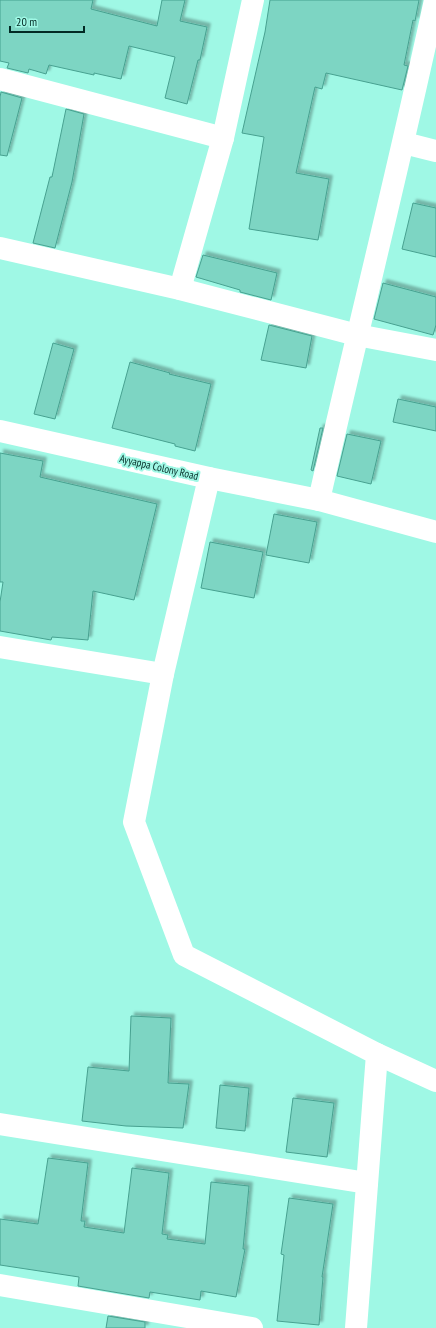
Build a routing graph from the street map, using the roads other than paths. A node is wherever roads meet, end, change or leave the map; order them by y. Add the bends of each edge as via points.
1 (253, 0) edge
2 (435, 0) edge
3 (0, 79) edge
4 (223, 138) junction
5 (404, 143) junction
6 (436, 151) edge
7 (0, 248) edge
8 (180, 289) junction
9 (357, 334) junction
10 (436, 350) edge
11 (0, 431) edge
12 (209, 478) junction
13 (320, 500) junction
14 (436, 532) edge
15 (0, 647) edge
16 (163, 674) junction
17 (377, 1054) junction
18 (436, 1082) edge
19 (0, 1124) edge
20 (367, 1183) junction
21 (0, 1285) edge
22 (191, 1323) edge
23 (252, 1328) edge
24 (356, 1328) edge

1 - 4 street
2 - 5 street
3 - 4 street
4 - 8 street
5 - 6 street
5 - 9 street
7 - 8 street
8 - 9 street
9 - 10 street
9 - 13 street
11 - 12 street, Ayyappa Colony Road
12 - 13 street, Ayyappa Colony Road
12 - 16 street
13 - 14 street, Ayyappa Colony Road
15 - 16 street
16 - 17 street via 134,822 184,955
17 - 18 street
17 - 20 street
19 - 20 street
20 - 24 street
21 - 22 street
22 - 23 street

